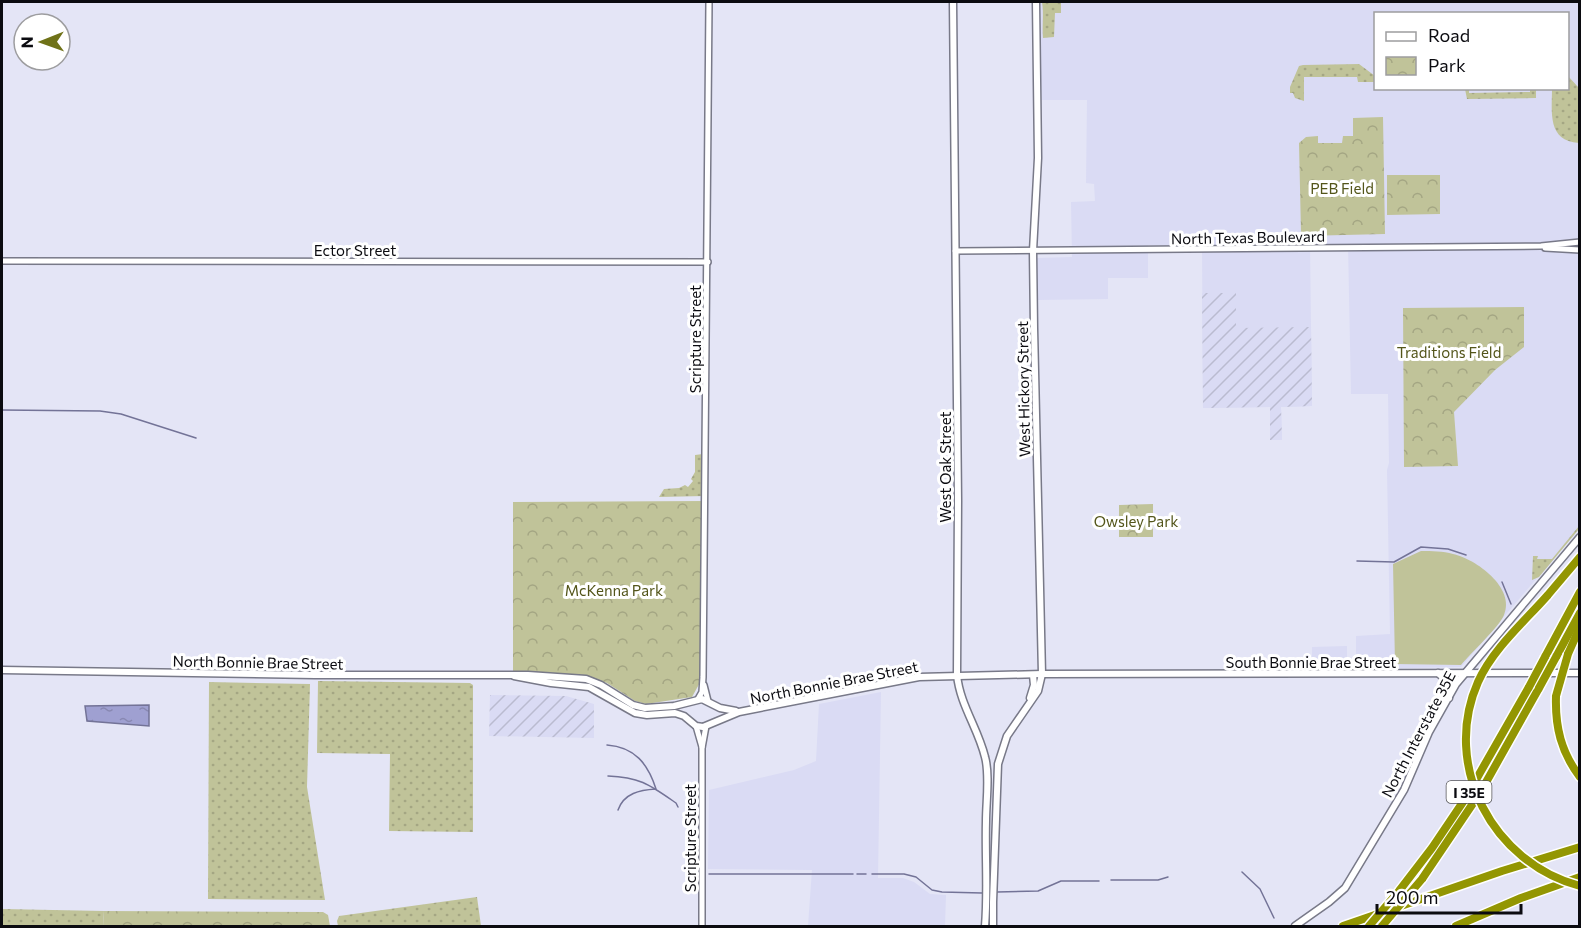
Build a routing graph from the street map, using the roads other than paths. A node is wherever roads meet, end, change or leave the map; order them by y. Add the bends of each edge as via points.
1 (709, 2) edge
2 (953, 2) edge
3 (1036, 2) edge
4 (1580, 242) edge
5 (1541, 246) junction
6 (1580, 250) edge
7 (955, 251) junction
8 (1033, 251) junction
9 (2, 261) edge
10 (708, 262) junction
11 (1580, 537) edge
12 (1580, 557) edge
13 (1580, 592) edge
14 (1580, 613) edge
15 (1580, 627) edge
16 (2, 670) edge
17 (1435, 672) junction
18 (1464, 672) junction
19 (1580, 673) edge
20 (957, 675) junction
21 (1033, 675) junction
22 (1042, 675) junction
23 (514, 676) junction
24 (703, 677) junction
25 (1449, 698) junction
26 (695, 701) junction
27 (710, 702) junction
28 (1029, 702) junction
29 (739, 712) junction
30 (694, 724) junction
31 (709, 725) junction
32 (702, 748) junction
33 (986, 761) junction
34 (998, 764) junction
35 (1580, 777) edge
36 (1580, 847) edge
37 (1580, 877) edge
38 (1580, 886) edge
39 (1521, 898) junction
40 (702, 927) edge
41 (985, 927) edge
42 (993, 927) edge
43 (1295, 927) edge
44 (1343, 927) edge
45 (1369, 927) edge
46 (1382, 927) edge
47 (1456, 927) edge
48 (1469, 927) edge

1 - 10 street, Scripture Street
2 - 7 main road, West Oak Street
3 - 8 main road, West Hickory Street via 1038,158
4 - 5 street, North Texas Boulevard
5 - 6 street, North Texas Boulevard
5 - 8 street, North Texas Boulevard
7 - 8 street, North Texas Boulevard
7 - 20 main road, West Oak Street
8 - 22 main road, West Hickory Street
9 - 10 street, Ector Street
10 - 24 street, Scripture Street
11 - 18 main road, North Interstate 35E
12 - 38 highway, bridge via 1492,658 1479,681 1470,710 1466,748 1476,794 1496,830 1538,868
13 - 45 highway, I 35E, bridge via 1460,806
14 - 46 highway, I 35E, bridge via 1480,793 1422,879
15 - 35 highway, bridge via 1556,696 1560,741
16 - 23 main road, North Bonnie Brae Street
17 - 18 main road, South Bonnie Brae Street
17 - 22 main road, South Bonnie Brae Street
17 - 25 main road via 1447,681
18 - 19 main road, South Bonnie Brae Street
18 - 25 main road, North Interstate 35E
20 - 21 main road, North Bonnie Brae Street
20 - 29 main road, North Bonnie Brae Street via 912,678
20 - 33 main road, West Oak Street via 963,704
21 - 22 main road, North Bonnie Brae Street
21 - 28 main road
22 - 28 main road, West Hickory Street via 1038,691
23 - 26 main road, North Bonnie Brae Street via 586,679 645,708
23 - 30 main road, North Bonnie Brae Street via 590,687 635,713 675,713
24 - 26 street, Scripture Street via 702,692
24 - 27 street, Scripture Street
25 - 43 main road, North Interstate 35E via 1429,732 1404,790 1345,888
26 - 27 main road
26 - 30 main road via 688,711
27 - 29 main road, North Bonnie Brae Street
27 - 31 main road via 715,712
28 - 34 main road, West Hickory Street via 1007,736
29 - 31 main road, North Bonnie Brae Street
30 - 31 main road
30 - 32 street, Scripture Street
31 - 32 street, Scripture Street
32 - 40 street, Scripture Street
33 - 34 main road
33 - 41 main road, West Oak Street
34 - 42 main road
36 - 44 highway
37 - 39 highway
39 - 47 highway
39 - 48 highway

